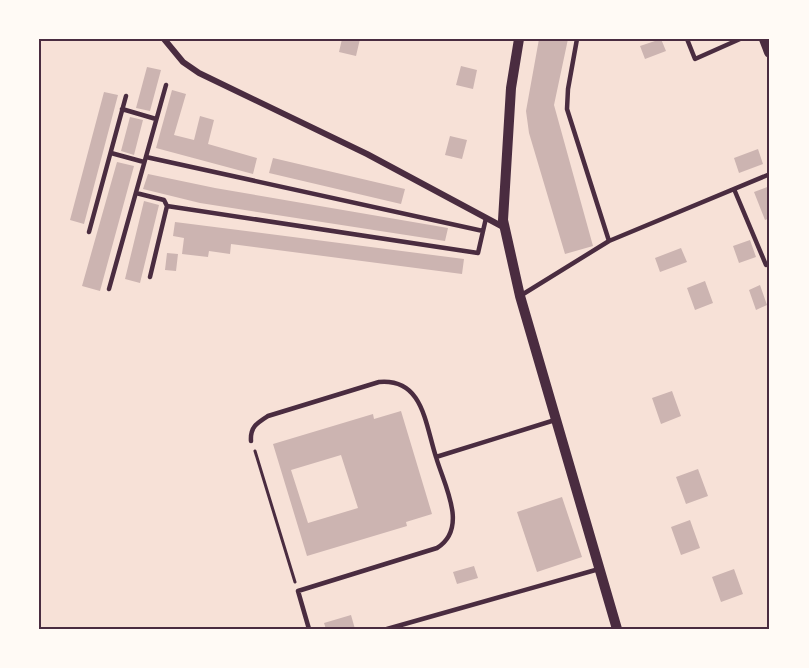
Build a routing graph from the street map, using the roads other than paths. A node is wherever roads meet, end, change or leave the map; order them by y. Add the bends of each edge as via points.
1 (164, 39) edge
2 (519, 39) edge
3 (577, 39) edge
4 (687, 39) edge
5 (740, 39) edge
6 (765, 39) edge
7 (770, 52) edge
8 (166, 85) dead end
9 (126, 96) dead end
10 (122, 110) junction
11 (156, 119) junction
12 (111, 153) junction
13 (145, 160) junction
14 (770, 174) edge
15 (734, 189) junction
16 (136, 193) junction
17 (167, 206) junction
18 (486, 218) junction
19 (506, 229) junction
20 (483, 231) junction
21 (89, 232) dead end
22 (609, 241) junction
23 (766, 265) dead end
24 (150, 277) dead end
25 (109, 288) dead end
26 (520, 296) junction
27 (558, 419) junction
28 (251, 441) road end
29 (436, 457) junction
30 (601, 569) junction
31 (309, 629) edge
32 (387, 629) edge
33 (617, 629) edge

1 - 18 street via 183,62 199,73 367,154
2 - 19 street via 511,87 503,220
3 - 22 lane via 567,109
4 - 5 lane via 695,59
6 - 7 main road
8 - 11 lane
9 - 10 lane
10 - 11 lane
10 - 12 lane
11 - 13 lane
12 - 13 lane
12 - 21 lane
13 - 16 lane
13 - 20 lane
14 - 15 lane
15 - 22 lane
15 - 23 lane
16 - 17 lane via 164,200
16 - 25 lane
17 - 20 lane via 478,253
17 - 24 lane
18 - 19 street
18 - 20 lane
19 - 26 street
22 - 26 lane
26 - 27 street
27 - 29 lane
27 - 30 street
28 - 29 lane via 250,432 256,423 268,416 379,382 394,381 415,396
29 - 31 lane via 455,524 447,542 298,591
30 - 32 lane
30 - 33 street

